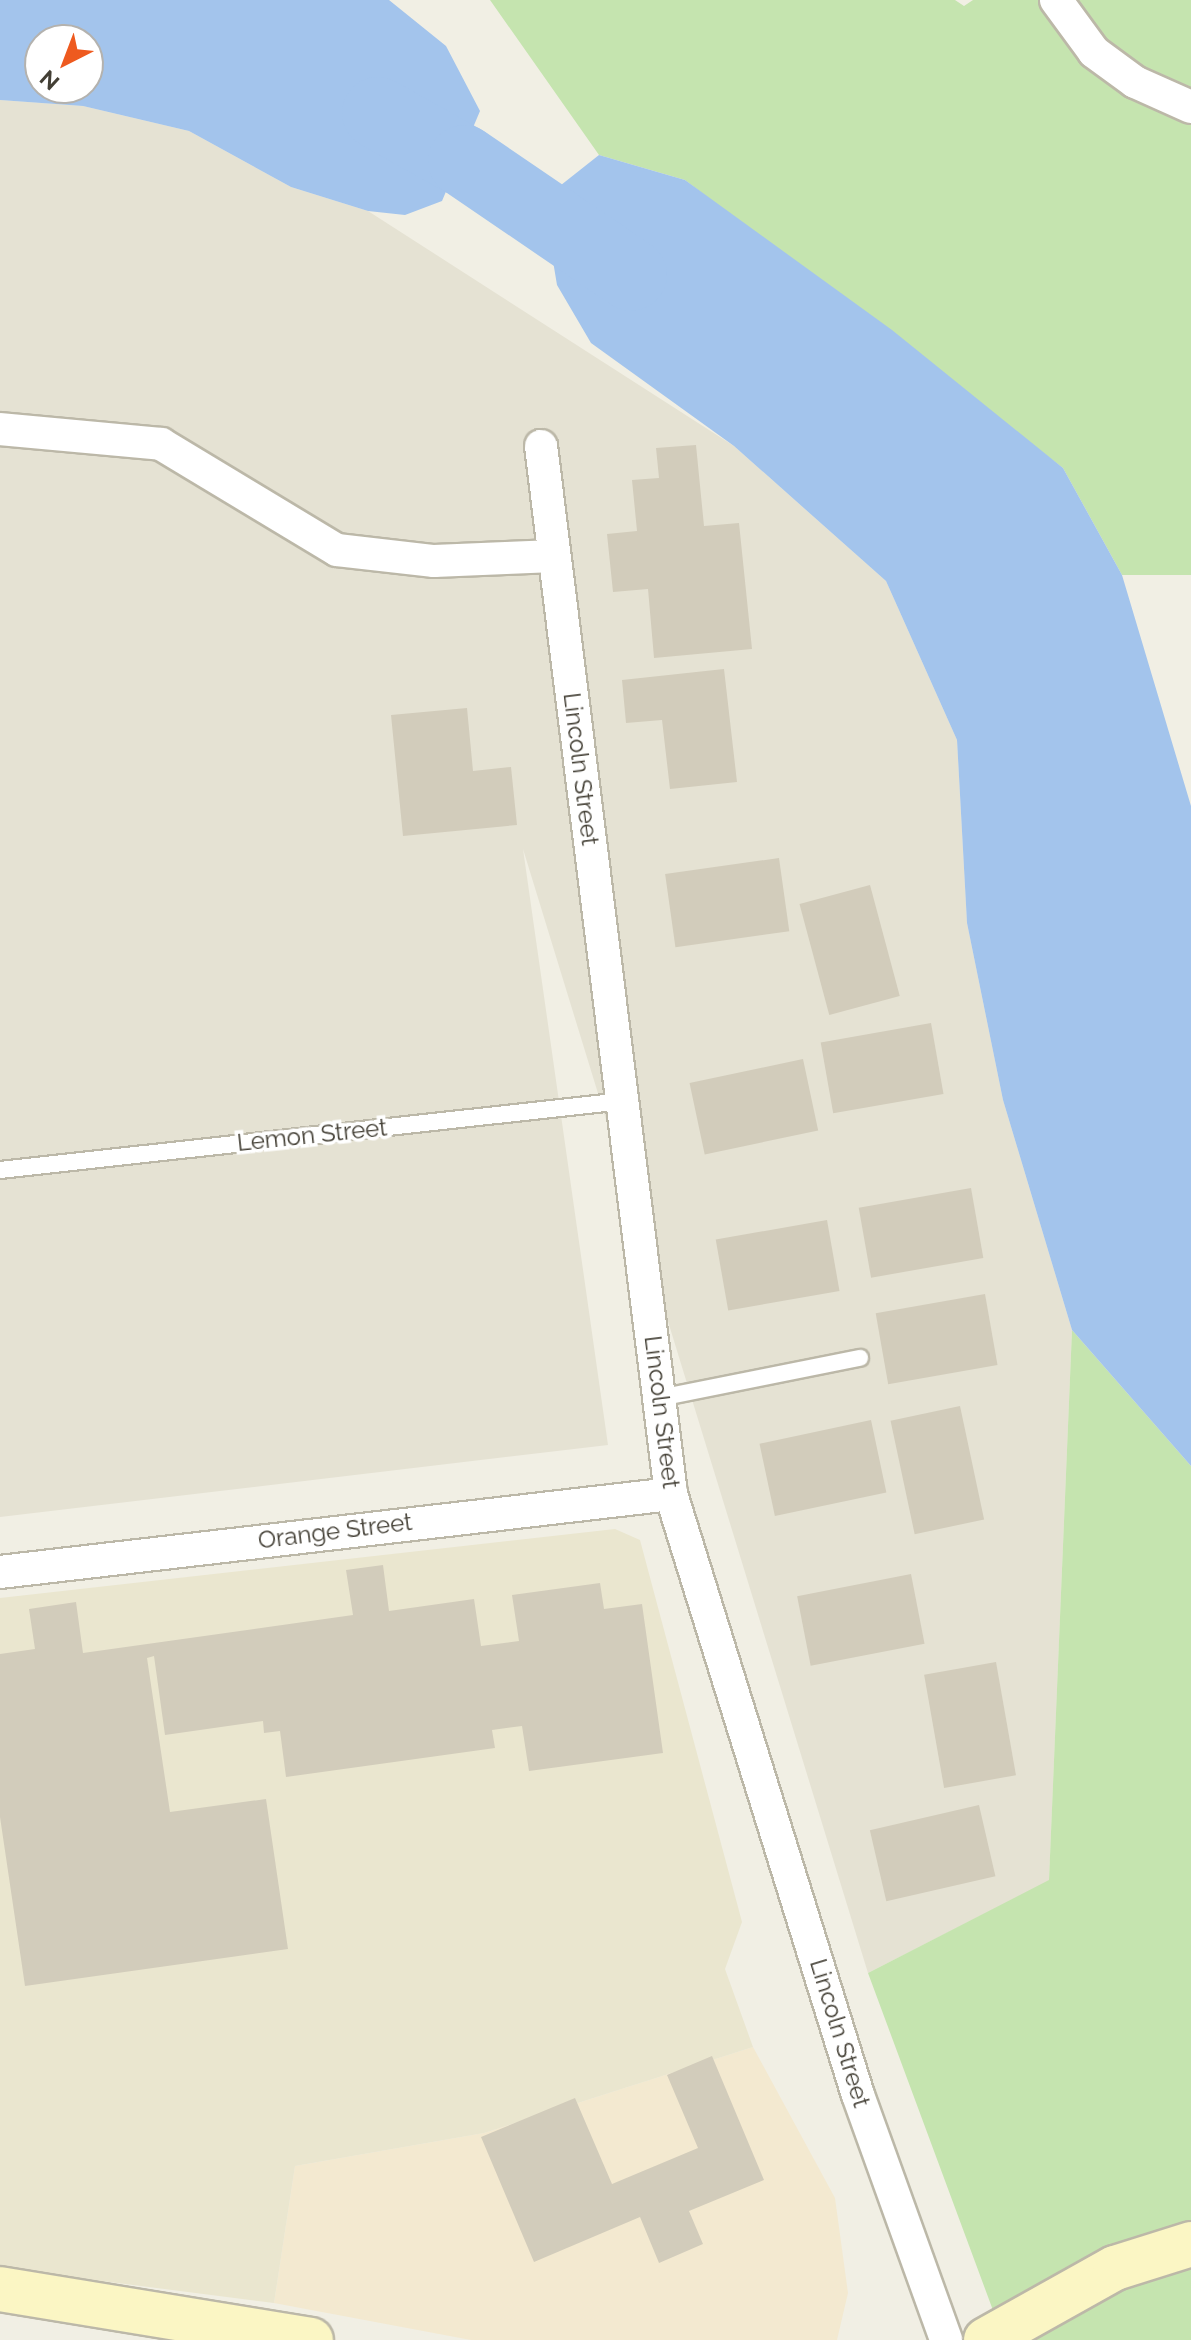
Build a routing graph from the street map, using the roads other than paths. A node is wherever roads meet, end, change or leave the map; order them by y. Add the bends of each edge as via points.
1 (1056, 0) edge
2 (1191, 107) edge
3 (0, 429) edge
4 (541, 446) dead end
5 (554, 556) junction
6 (623, 1101) junction
7 (0, 1170) edge
8 (860, 1358) dead end
9 (659, 1398) junction
10 (671, 1494) junction
11 (0, 1572) edge
12 (1191, 2244) edge
13 (0, 2289) edge
14 (311, 2340) edge
15 (946, 2340) edge
16 (986, 2340) edge

1 - 2 street via 1094,52 1135,82
3 - 5 street via 161,444 337,550 434,561
4 - 5 street, Lincoln Street
5 - 6 street, Lincoln Street
6 - 7 lane, Lemon Street
6 - 9 street, Lincoln Street
8 - 9 lane
9 - 10 street, Lincoln Street
10 - 11 street, Orange Street
10 - 15 street, Lincoln Street via 858,2095
12 - 16 street via 1115,2268
13 - 14 street

